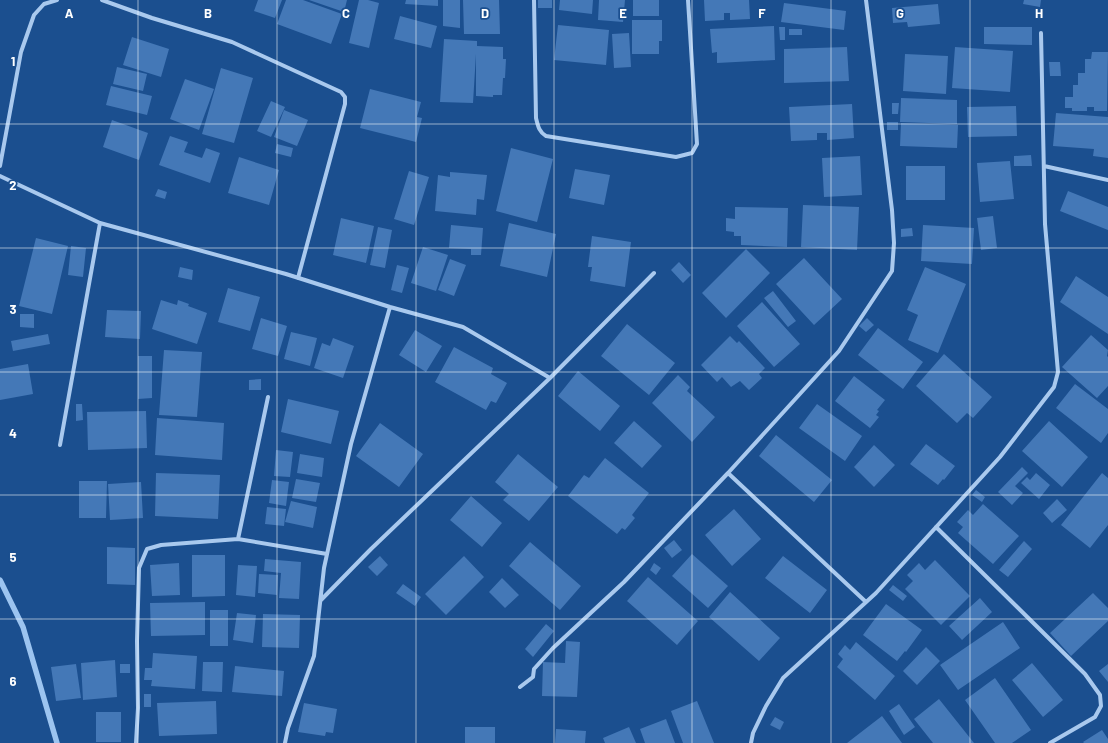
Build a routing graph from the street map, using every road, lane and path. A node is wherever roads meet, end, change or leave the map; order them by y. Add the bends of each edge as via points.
1 (40, 0) edge
2 (57, 0) edge
3 (102, 0) edge
4 (534, 0) edge
5 (688, 0) edge
6 (866, 0) edge
7 (44, 4) junction
8 (1041, 32) dead end
9 (0, 166) edge
10 (1044, 166) junction
11 (0, 176) edge
12 (1108, 180) edge
13 (100, 223) junction
14 (654, 273) dead end
15 (298, 278) junction
16 (390, 307) junction
17 (550, 378) junction
18 (268, 397) dead end
19 (60, 445) dead end
20 (728, 473) junction
21 (936, 527) junction
22 (238, 539) junction
23 (327, 554) junction
24 (321, 600) junction
25 (866, 602) junction
26 (520, 687) dead end
27 (136, 743) edge
28 (285, 743) edge
29 (751, 743) edge
30 (1050, 743) edge

1 - 7 street
2 - 7 street
3 - 15 street via 232,42 341,92 345,97
4 - 5 street via 536,118 542,134 676,157 692,153 697,144
6 - 20 street via 892,210 892,271 839,352
7 - 9 street via 34,15 21,52
8 - 10 street
10 - 12 street
10 - 21 street via 1045,224 1058,372 1054,387 1000,458
11 - 13 street
13 - 15 street
13 - 19 street
14 - 17 street
15 - 16 street
16 - 17 street via 463,327
16 - 23 street via 350,444
17 - 24 street
18 - 22 street
20 - 25 street
20 - 26 street via 624,582 554,648 534,669 533,677
21 - 25 street
21 - 30 street via 1085,674 1100,695 1101,706 1095,717
22 - 23 street
22 - 27 street via 161,545 148,549 138,568
23 - 24 street
24 - 28 street via 314,656
25 - 29 street via 784,678 766,706

